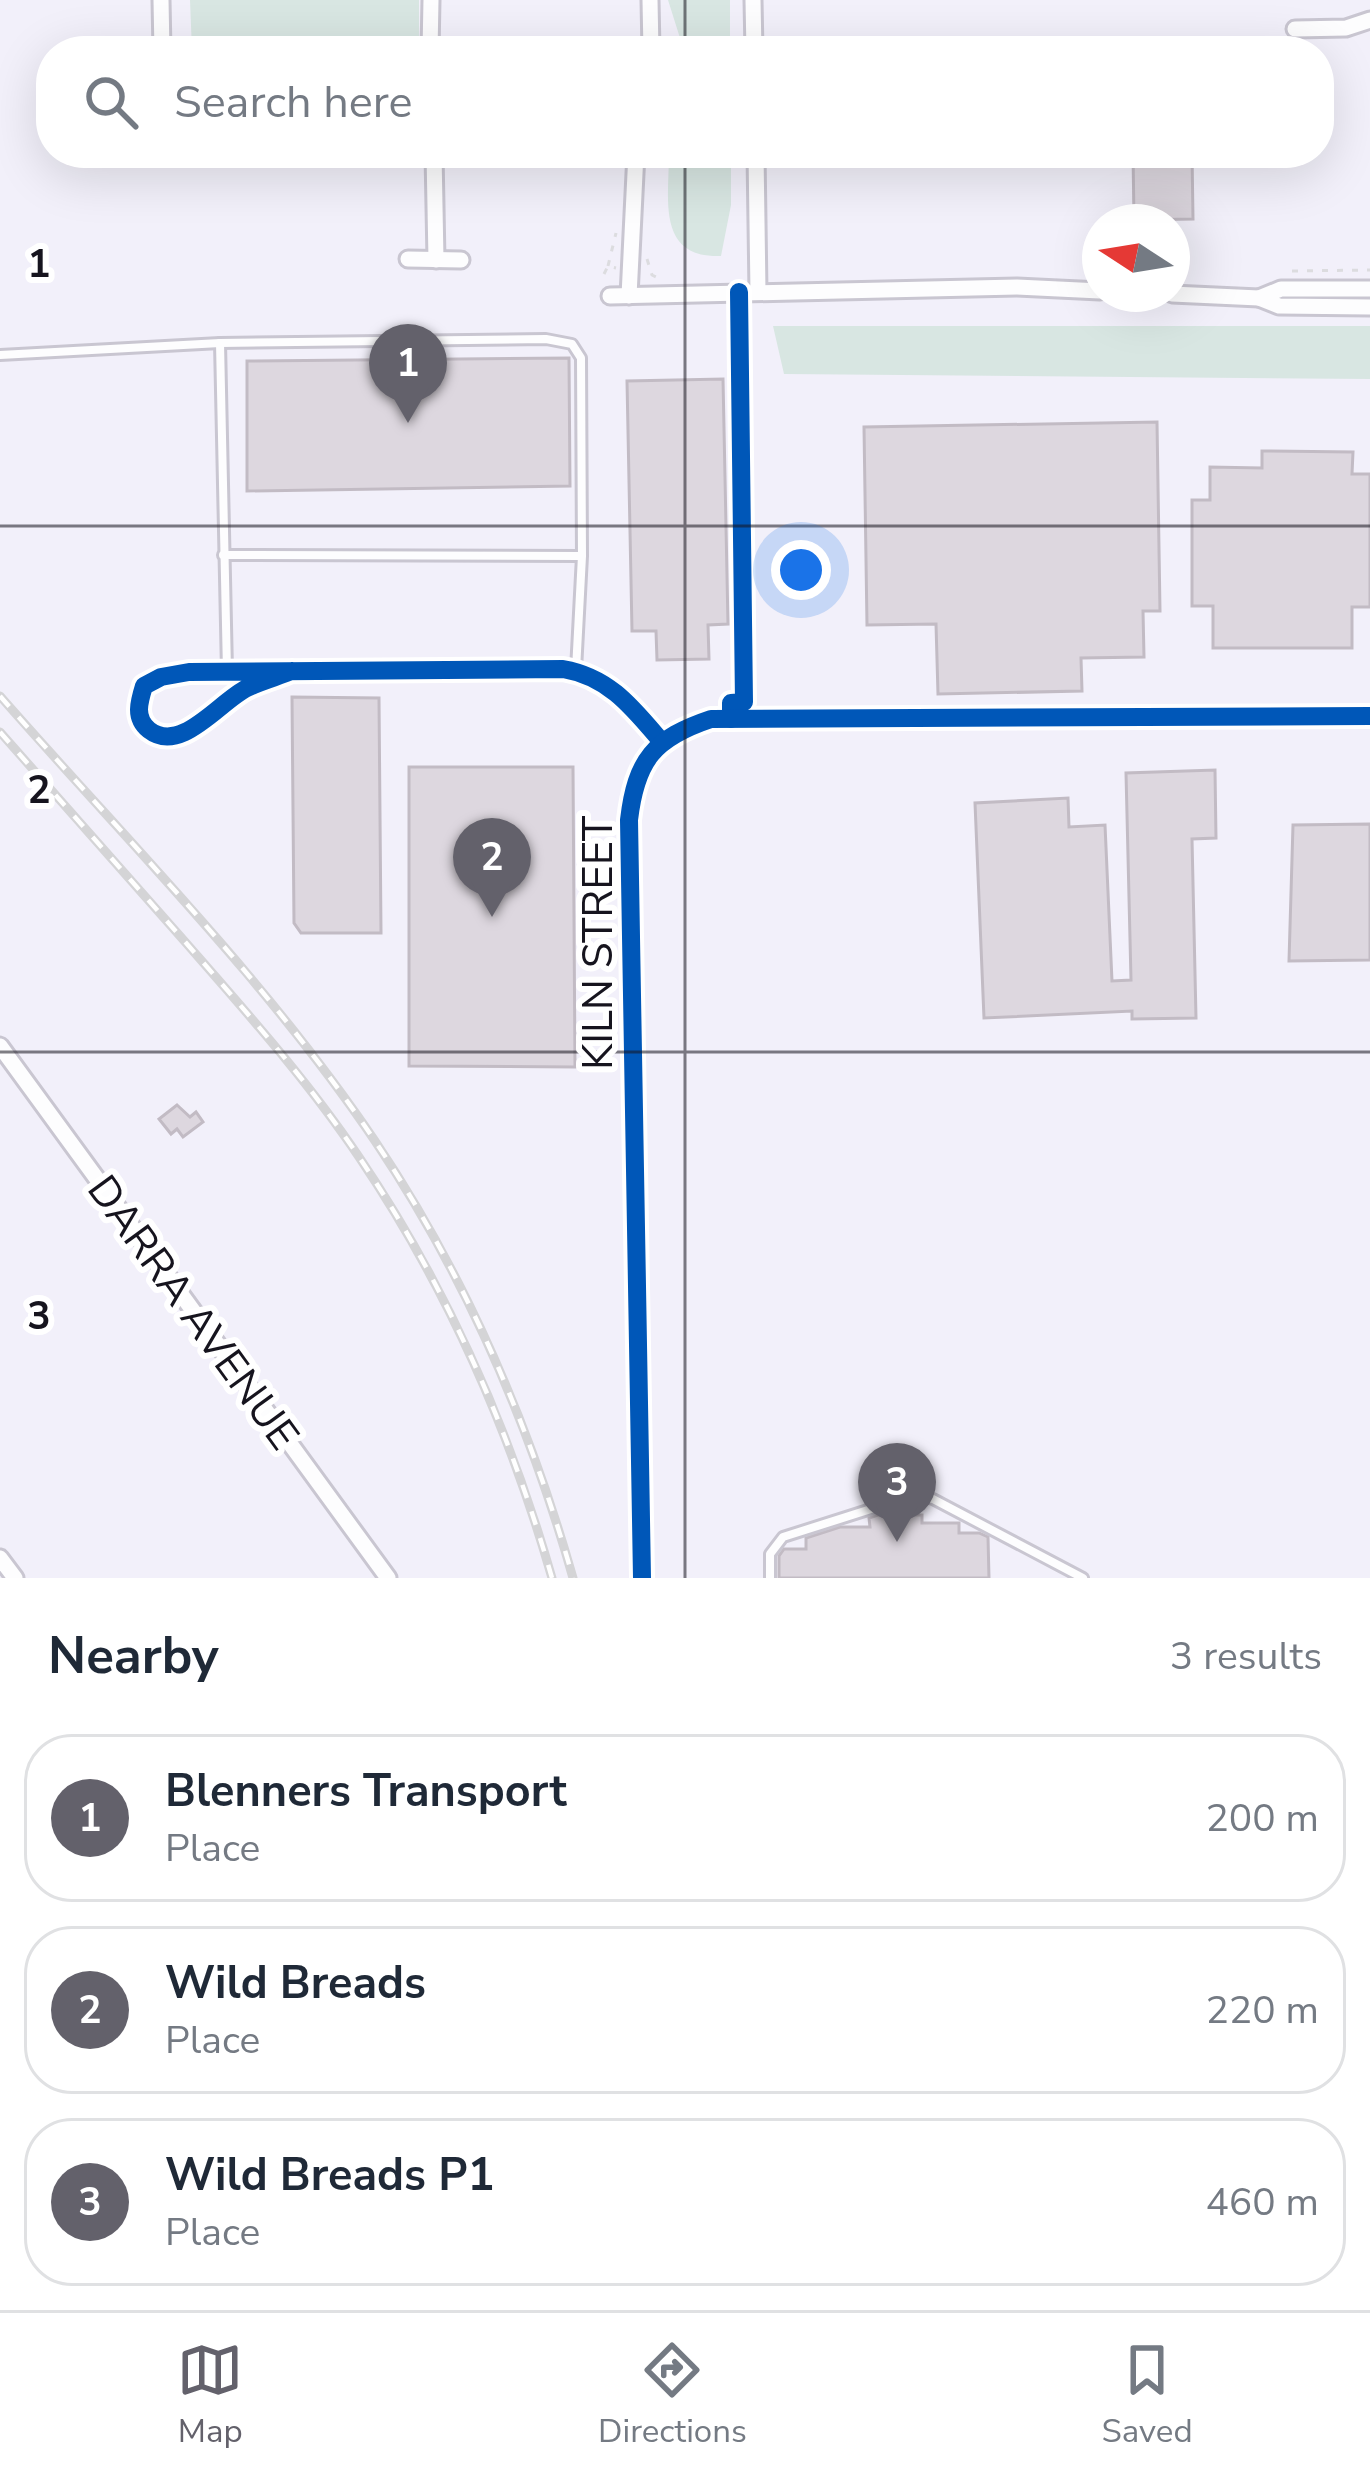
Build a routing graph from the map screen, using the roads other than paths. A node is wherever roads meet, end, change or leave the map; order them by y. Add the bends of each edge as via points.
1 (160, 0) edge
2 (431, 0) edge
3 (650, 0) edge
4 (753, 0) edge
5 (1370, 20) edge
6 (1295, 29) dead end
7 (161, 36) edge
8 (430, 36) edge
9 (651, 36) edge
10 (754, 36) edge
11 (434, 168) edge
12 (635, 168) edge
13 (756, 168) edge
14 (408, 260) dead end
15 (436, 260) junction
16 (460, 260) dead end
17 (1370, 289) edge
18 (1082, 290) edge
19 (758, 292) junction
20 (1190, 295) edge
21 (610, 296) dead end
22 (629, 296) junction
23 (1259, 298) junction
24 (1370, 307) edge
25 (220, 343) junction
26 (0, 355) edge
27 (223, 555) junction
28 (582, 556) junction
29 (292, 671) junction
30 (576, 671) junction
31 (227, 672) junction
32 (1370, 716) edge
33 (661, 741) junction
34 (0, 1046) edge
35 (0, 1558) edge
36 (15, 1578) edge
37 (388, 1578) edge
38 (641, 1578) edge
39 (770, 1578) edge
40 (1083, 1578) edge

1 - 7 street
2 - 8 street
3 - 9 street
4 - 10 street
5 - 6 street
11 - 15 street
12 - 22 street
13 - 19 street
14 - 15 street
15 - 16 street
17 - 23 street via 1281,289
18 - 19 street
19 - 22 street
20 - 23 street
21 - 22 street
23 - 24 street via 1279,306
25 - 26 lane
25 - 27 lane
25 - 28 lane via 572,344 581,358
27 - 28 lane
27 - 31 lane
28 - 30 lane
29 - 30 street
29 - 31 street
29 - 31 street via 247,688 185,732 152,733 143,724 137,708 144,686 190,672
30 - 33 street via 618,692
32 - 33 street via 711,719
33 - 38 street, KILN STREET via 633,784 629,820
34 - 37 street, DARRA AVENUE
35 - 36 street
39 - 40 lane via 770,1554 783,1537 916,1496

